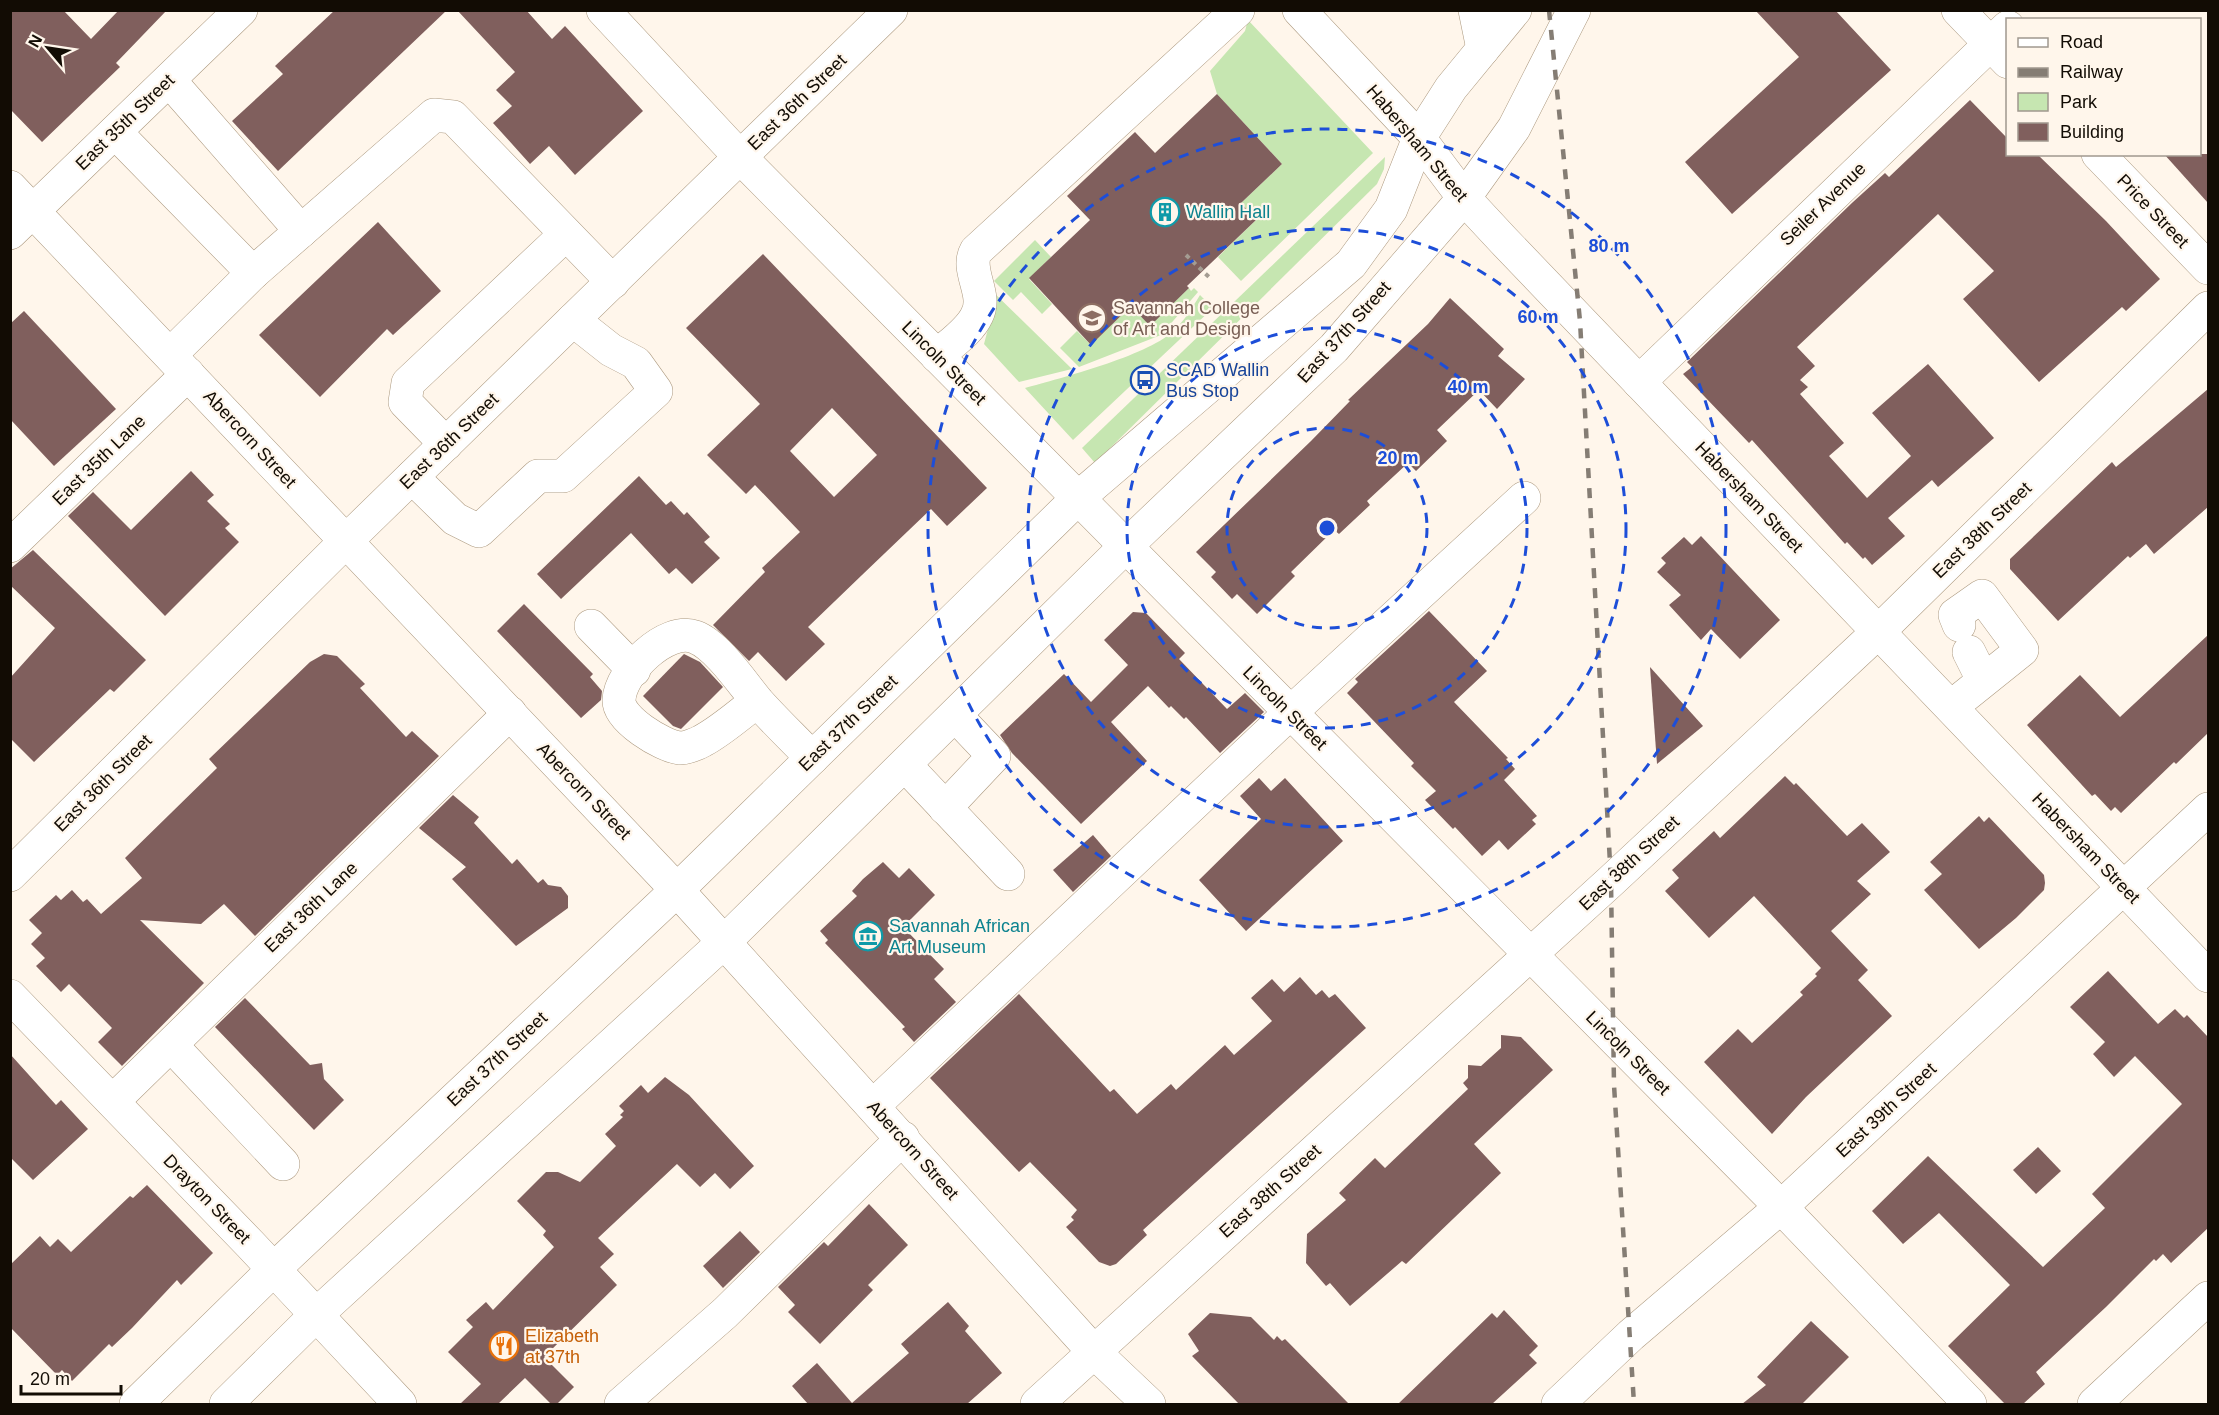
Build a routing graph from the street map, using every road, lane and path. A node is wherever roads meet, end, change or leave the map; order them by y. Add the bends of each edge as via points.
1 (241, 10) edge
2 (603, 10) edge
3 (891, 10) edge
4 (1238, 10) edge
5 (1299, 10) edge
6 (1475, 10) edge
7 (1515, 10) edge
8 (1574, 10) edge
9 (1958, 10) edge
10 (2002, 44) edge
11 (1482, 49) junction
12 (169, 80) junction
13 (115, 132) junction
14 (1419, 138) junction
15 (2100, 156) edge
16 (740, 157) junction
17 (10, 187) edge
18 (1464, 198) junction
19 (34, 211) junction
20 (301, 231) junction
21 (10, 233) edge
22 (566, 234) junction
23 (1186, 255) dead end
24 (2208, 268) edge
25 (253, 273) junction
26 (1210, 278) dead end
27 (613, 282) junction
28 (2208, 308) edge
29 (573, 320) junction
30 (937, 356) junction
31 (179, 364) junction
32 (1639, 382) junction
33 (446, 444) junction
34 (412, 477) junction
35 (1078, 498) junction
36 (1524, 498) dead end
37 (346, 541) junction
38 (10, 546) edge
39 (1125, 547) junction
40 (1936, 575) junction
41 (591, 626) dead end
42 (1878, 632) junction
43 (634, 670) junction
44 (757, 701) junction
45 (1951, 707) junction
46 (510, 713) junction
47 (1290, 713) junction
48 (955, 715) junction
49 (812, 758) junction
50 (905, 765) junction
51 (945, 808) junction
52 (2208, 809) edge
53 (1008, 874) dead end
54 (10, 875) edge
55 (2125, 889) junction
56 (677, 890) junction
57 (725, 941) junction
58 (1530, 955) junction
59 (2208, 976) edge
60 (10, 996) edge
61 (171, 1045) junction
62 (113, 1101) junction
63 (873, 1106) junction
64 (903, 1138) junction
65 (283, 1164) dead end
66 (1781, 1207) junction
67 (274, 1269) junction
68 (2208, 1298) edge
69 (316, 1316) junction
70 (1094, 1351) junction
71 (136, 1404) edge
72 (226, 1404) edge
73 (400, 1404) edge
74 (621, 1404) edge
75 (1036, 1404) edge
76 (1149, 1404) edge
77 (1558, 1404) edge
78 (1970, 1404) edge
79 (2094, 1404) edge

1 - 12 street, East 35th Street
2 - 16 street, Lincoln Street
3 - 16 street, East 36th Street
4 - 30 street via 976,251 972,261 979,288 978,314
5 - 14 street, Habersham Street
6 - 11 street
7 - 11 street, East 37th Street
8 - 18 street, East 37th Street via 1514,128
9 - 10 street
10 - 32 street, Seiler Avenue
11 - 14 street, East 37th Street
12 - 13 street, East 35th Street
12 - 20 street
13 - 19 street, East 35th Street
13 - 25 street
14 - 18 street, Habersham Street
14 - 35 street, East 37th Street via 1391,209 1351,264
15 - 24 street, Price Street
16 - 27 street, East 36th Street
16 - 30 street, Lincoln Street
17 - 19 street, Abercorn Street
18 - 32 street, Habersham Street
18 - 39 street, East 37th Street via 1334,348
19 - 21 street, East 35th Street
19 - 31 street, Abercorn Street
20 - 22 street, East 35th Lane via 434,114 453,117
20 - 25 street, East 35th Lane
22 - 27 street
22 - 33 street via 408,382 405,402
23 - 26 path
25 - 31 street, East 35th Lane
27 - 29 street, East 36th Street
28 - 40 street, East 38th Street
29 - 33 street, East 36th Street
29 - 34 street via 611,350 636,363 656,391 562,476 538,476 479,531 455,519
30 - 35 street, Lincoln Street
31 - 37 street, Abercorn Street
31 - 38 street, East 35th Lane
32 - 42 street, Habersham Street
33 - 34 street, East 36th Street
34 - 37 street, East 36th Street
35 - 39 street, Lincoln Street
35 - 49 street, East 37th Street
36 - 47 street
37 - 46 street, Abercorn Street
37 - 54 street, East 36th Street
39 - 47 street, Lincoln Street
39 - 48 street, East 37th Street
40 - 42 street, East 38th Street
40 - 45 street via 1969,641
41 - 43 street
42 - 45 street, Habersham Street
42 - 58 street, East 38th Street
43 - 44 street via 653,647 683,633 698,638 742,678
43 - 44 street via 622,684 619,702 625,716 659,742 682,748 702,742
44 - 49 street
45 - 55 street, Habersham Street
46 - 56 street, Abercorn Street
46 - 61 street, East 36th Lane
47 - 58 street, Lincoln Street
47 - 63 street
48 - 50 street, East 37th Street
48 - 51 street via 994,756
49 - 56 street, East 37th Street
50 - 51 street
50 - 57 street, East 37th Street
51 - 53 street
52 - 55 street, East 39th Street
55 - 59 street, Habersham Street
55 - 66 street, East 39th Street
56 - 57 street, Abercorn Street
56 - 67 street, East 37th Street
57 - 63 street, Abercorn Street
57 - 69 street, East 37th Street
58 - 66 street, Lincoln Street
58 - 70 street, East 38th Street
60 - 62 street, Drayton Street
61 - 62 street, East 36th Lane
61 - 65 street
62 - 67 street, Drayton Street
63 - 64 street, Abercorn Street
64 - 70 street, Abercorn Street
64 - 74 street via 724,1313
66 - 77 street, East 39th Street via 1631,1335
66 - 78 street, Lincoln Street
67 - 69 street, Drayton Street
67 - 71 street, East 37th Street
68 - 79 street
69 - 72 street, East 37th Street
69 - 73 street, Drayton Street
70 - 75 street, East 38th Street
70 - 76 street, Abercorn Street

